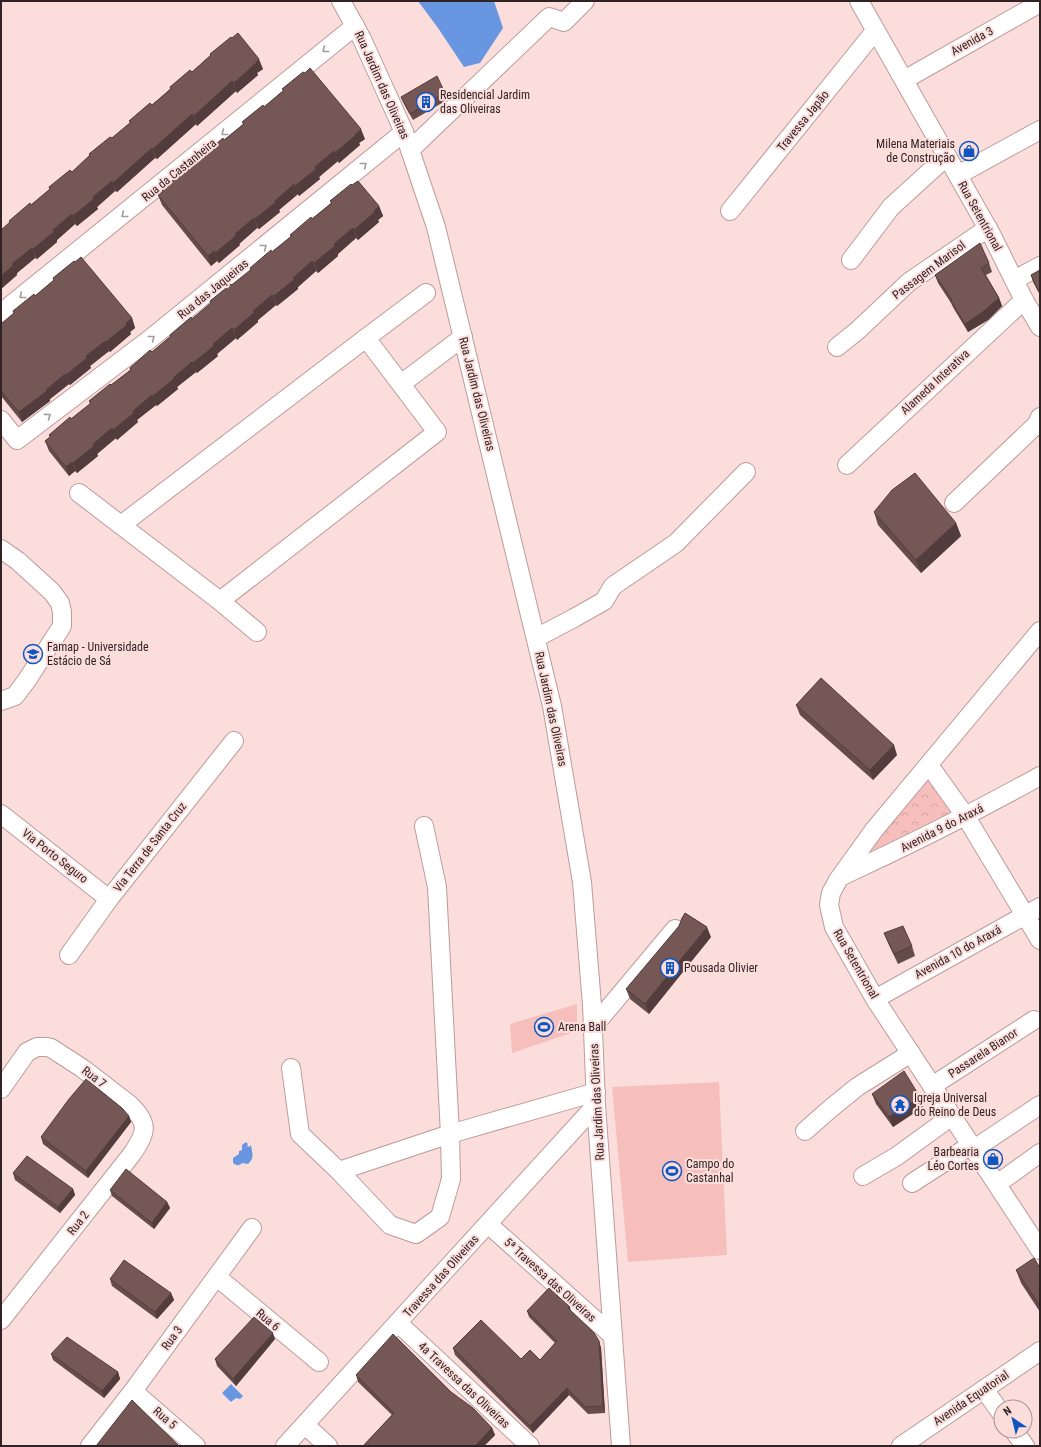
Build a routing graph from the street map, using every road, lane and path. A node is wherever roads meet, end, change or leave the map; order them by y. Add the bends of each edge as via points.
1 (341, 1) edge
2 (585, 1) edge
3 (859, 1) edge
4 (1040, 3) edge
5 (355, 26) junction
6 (875, 30) junction
7 (904, 80) junction
8 (1040, 130) edge
9 (404, 132) junction
10 (410, 150) junction
11 (947, 156) junction
12 (958, 175) junction
13 (730, 211) dead end
14 (988, 228) junction
15 (851, 260) dead end
16 (1040, 266) edge
17 (1014, 280) junction
18 (426, 293) dead end
19 (1024, 300) junction
20 (1, 313) edge
21 (1040, 327) edge
22 (463, 337) junction
23 (366, 338) junction
24 (837, 347) dead end
25 (401, 384) junction
26 (1040, 417) edge
27 (1, 420) edge
28 (847, 465) dead end
29 (746, 472) dead end
30 (79, 493) dead end
31 (954, 503) dead end
32 (121, 525) junction
33 (1, 549) edge
34 (220, 601) junction
35 (1040, 631) edge
36 (257, 632) dead end
37 (536, 638) junction
38 (1, 701) edge
39 (234, 741) dead end
40 (929, 765) junction
41 (1040, 776) edge
42 (1, 814) edge
43 (966, 817) junction
44 (424, 826) dead end
45 (841, 876) junction
46 (109, 899) junction
47 (1033, 911) edge
48 (675, 929) edge
49 (1040, 940) edge
50 (69, 955) dead end
51 (876, 999) junction
52 (1034, 1020) dead end
53 (593, 1027) junction
54 (911, 1052) junction
55 (291, 1068) dead end
56 (932, 1086) junction
57 (1, 1089) edge
58 (596, 1099) junction
59 (1040, 1105) edge
60 (952, 1116) junction
61 (144, 1121) joint
62 (805, 1131) dead end
63 (450, 1134) junction
64 (972, 1147) junction
65 (1040, 1153) edge
66 (339, 1171) junction
67 (863, 1176) dead end
68 (912, 1183) dead end
69 (997, 1184) junction
70 (488, 1224) junction
71 (252, 1228) dead end
72 (1040, 1250) edge
73 (217, 1277) junction
74 (1, 1320) edge
75 (398, 1323) junction
76 (613, 1336) junction
77 (1040, 1351) edge
78 (319, 1362) dead end
79 (984, 1389) junction
80 (133, 1391) junction
81 (993, 1402) edge
82 (305, 1425) junction
83 (90, 1446) edge
84 (196, 1446) edge
85 (285, 1446) edge
86 (328, 1446) edge
87 (530, 1446) edge
88 (621, 1446) edge
89 (901, 1446) edge

1 - 5 street, Rua Jardim das Oliveiras
2 - 10 street via 564,22 549,17
3 - 6 street, Rua Setentrional
4 - 7 street, Avenida 3
5 - 9 street, Rua Jardim das Oliveiras
5 -> 20 street, Rua da Castanheira
6 - 7 street, Rua Setentrional
6 - 13 street, Travessa Japão
7 - 11 street, Rua Setentrional
8 - 12 street
9 - 10 street, Rua Jardim das Oliveiras
27 -> 9 street, Rua das Jaqueiras via 17,440 150,339
10 - 22 street, Rua Jardim das Oliveiras via 436,227
11 - 12 street, Rua Setentrional
11 - 15 street via 890,207
12 - 14 street, Rua Setentrional
14 - 17 street, Rua Setentrional
14 - 24 street, Passagem Marisol via 909,282
16 - 17 street
17 - 19 street, Rua Setentrional
18 - 23 street
19 - 21 street, Rua Setentrional
19 - 28 street, Alameda Interativa
22 - 25 street
22 - 37 street, Rua Jardim das Oliveiras
23 - 25 street
23 - 32 street
25 - 34 street via 436,432
26 - 31 street via 1037,424
29 - 37 street via 676,543 613,586 604,601
30 - 32 street
32 - 34 street
33 - 38 street via 52,592 60,603 62,612 62,626 27,680 15,696
34 - 36 street
35 - 40 street, Rua Setentrional
37 - 53 street, Rua Jardim das Oliveiras via 552,706 582,882
39 - 46 street, Via Terra de Santa Cruz
40 - 43 street
40 - 45 street, Rua Setentrional via 874,830
41 - 43 street, Avenida 9 do Araxá
42 - 46 street, Via Porto Seguro
43 - 45 street, Avenida 9 do Araxá
43 - 47 street
44 - 63 street via 437,887
45 - 51 street, Rua Setentrional via 834,886 830,899 834,927
46 - 50 street, Via Terra de Santa Cruz
47 - 49 street
47 - 51 street, Avenida 10 do Araxá
48 - 53 street
51 - 54 street, Rua Setentrional
52 - 56 street, Passarela Bianor
53 - 58 street, Rua Jardim das Oliveiras
54 - 56 street, Rua Setentrional
54 - 62 street via 857,1087
55 - 66 street via 300,1134
56 - 60 street, Rua Setentrional
57 - 61 street, Rua 7 via 27,1052 37,1047 51,1048 130,1105
58 - 63 street
58 - 70 street, Travessa das Oliveiras
58 - 76 street, Rua Jardim das Oliveiras
59 - 64 street
60 - 64 street, Rua Setentrional
60 - 67 street via 898,1156
61 - 74 street, Rua 2 via 143,1136 132,1154
63 - 66 street
63 - 66 street via 451,1179 440,1217 416,1234 390,1225
64 - 68 street
64 - 69 street, Rua Setentrional
65 - 69 street
69 - 72 street, Rua Setentrional
70 - 75 street, Travessa das Oliveiras
70 - 76 street, 5ª Travessa das Oliveiras
71 - 73 street, Rua 3
73 - 78 street, Rua 6
73 - 80 street, Rua 3
75 - 82 street, Travessa das Oliveiras
75 - 87 street, 4a Travessa das Oliveiras
76 - 88 street, Rua Jardim das Oliveiras
77 - 79 street, Avenida Equatorial
79 - 81 street
79 - 89 street, Avenida Equatorial
80 - 83 street, Rua 3
80 - 84 street, Rua 5
82 - 85 street, Travessa das Oliveiras
82 - 86 street

